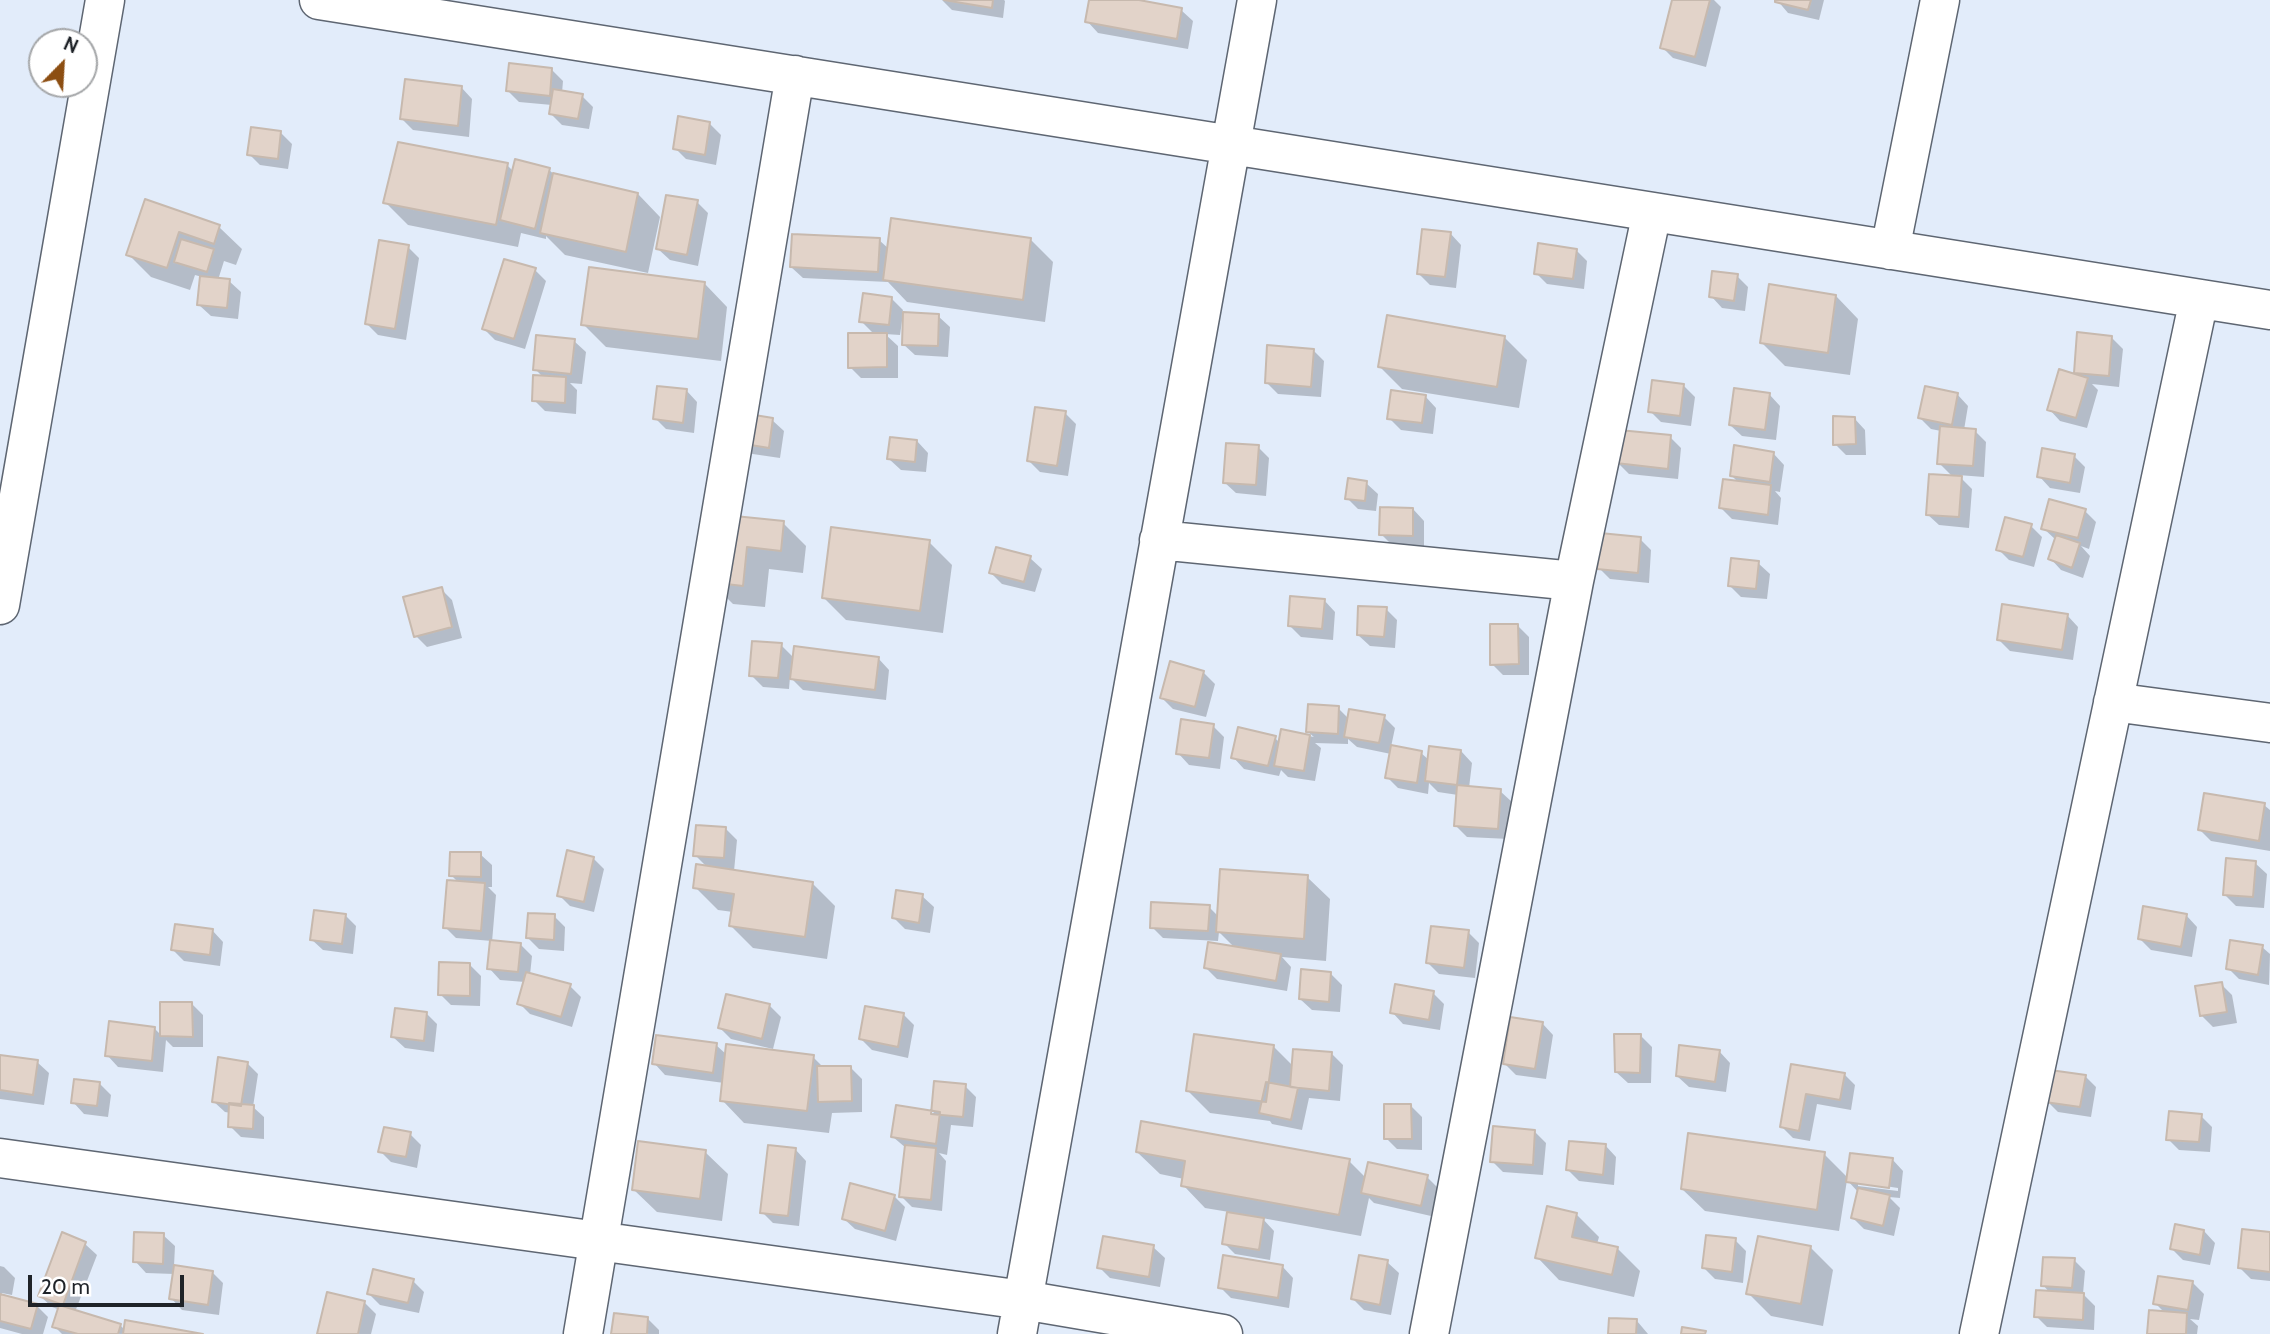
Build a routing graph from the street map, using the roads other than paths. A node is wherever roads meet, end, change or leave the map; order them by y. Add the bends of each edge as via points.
1 (105, 0) edge
2 (319, 0) edge
3 (1257, 0) edge
4 (1940, 0) edge
5 (795, 75) junction
6 (1231, 144) junction
7 (1652, 212) junction
8 (1890, 250) junction
9 (2199, 299) junction
10 (2270, 310) edge
11 (1159, 540) junction
12 (1574, 581) junction
13 (0, 605) edge
14 (2113, 702) junction
15 (2270, 723) edge
16 (0, 1158) edge
17 (598, 1242) junction
18 (1020, 1317) edge
19 (583, 1334) edge
20 (1223, 1334) edge
21 (1429, 1334) edge
22 (1979, 1334) edge

1 - 13 street
2 - 5 street
3 - 6 street
4 - 8 street
5 - 6 street
5 - 17 street
6 - 7 street
6 - 11 street
7 - 8 street
7 - 12 street
8 - 9 street
9 - 10 street
9 - 14 street
11 - 12 street
11 - 18 street
12 - 21 street
14 - 15 street
14 - 22 street
16 - 17 street
17 - 18 street
17 - 19 street
18 - 20 street

